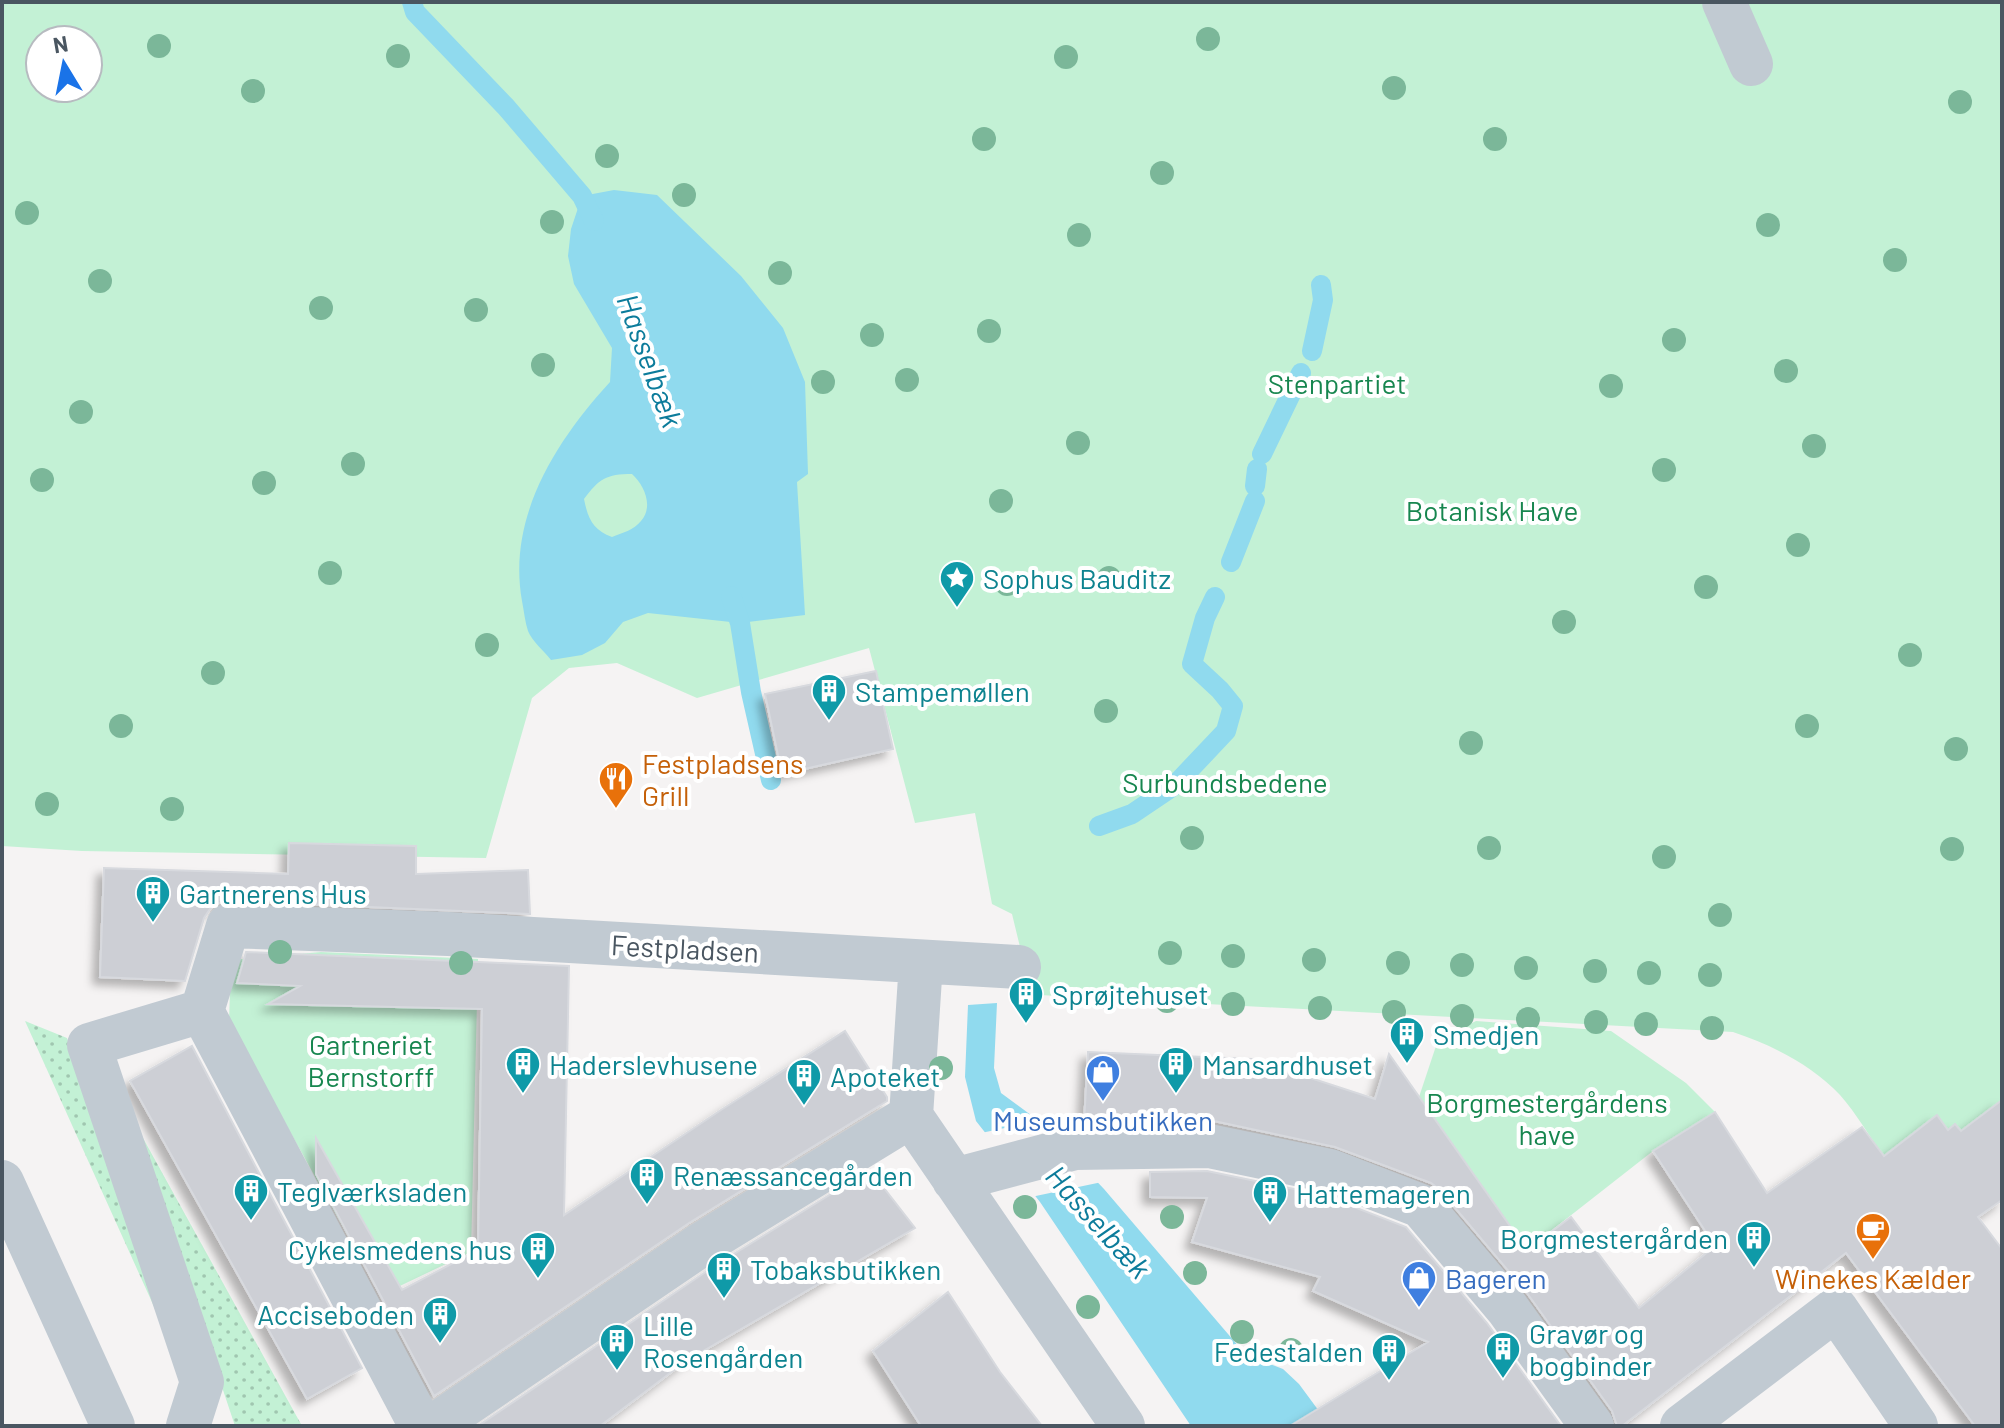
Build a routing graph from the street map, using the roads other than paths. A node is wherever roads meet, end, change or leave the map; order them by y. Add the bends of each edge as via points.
1 (1724, 2) edge
2 (1751, 64) dead end
3 (921, 962) junction
4 (1019, 967) dead end
5 (202, 1011) junction
6 (911, 1116) junction
7 (954, 1180) junction
8 (2, 1182) edge
9 (113, 1426) edge
10 (188, 1426) edge
11 (421, 1426) edge
12 (434, 1426) edge
13 (1123, 1426) edge
14 (1592, 1426) edge
15 (1682, 1426) edge
16 (1916, 1426) edge

1 - 2 street
3 - 4 street, Festpladsen
3 - 5 street, Festpladsen via 228,926
3 - 6 street
5 - 10 street via 99,1042 202,1382
5 - 11 street
6 - 7 street
6 - 12 street via 702,1244
7 - 13 street
7 - 14 street via 1075,1148 1209,1146 1330,1171 1421,1206 1507,1308
8 - 9 street
15 - 16 street via 1836,1309

